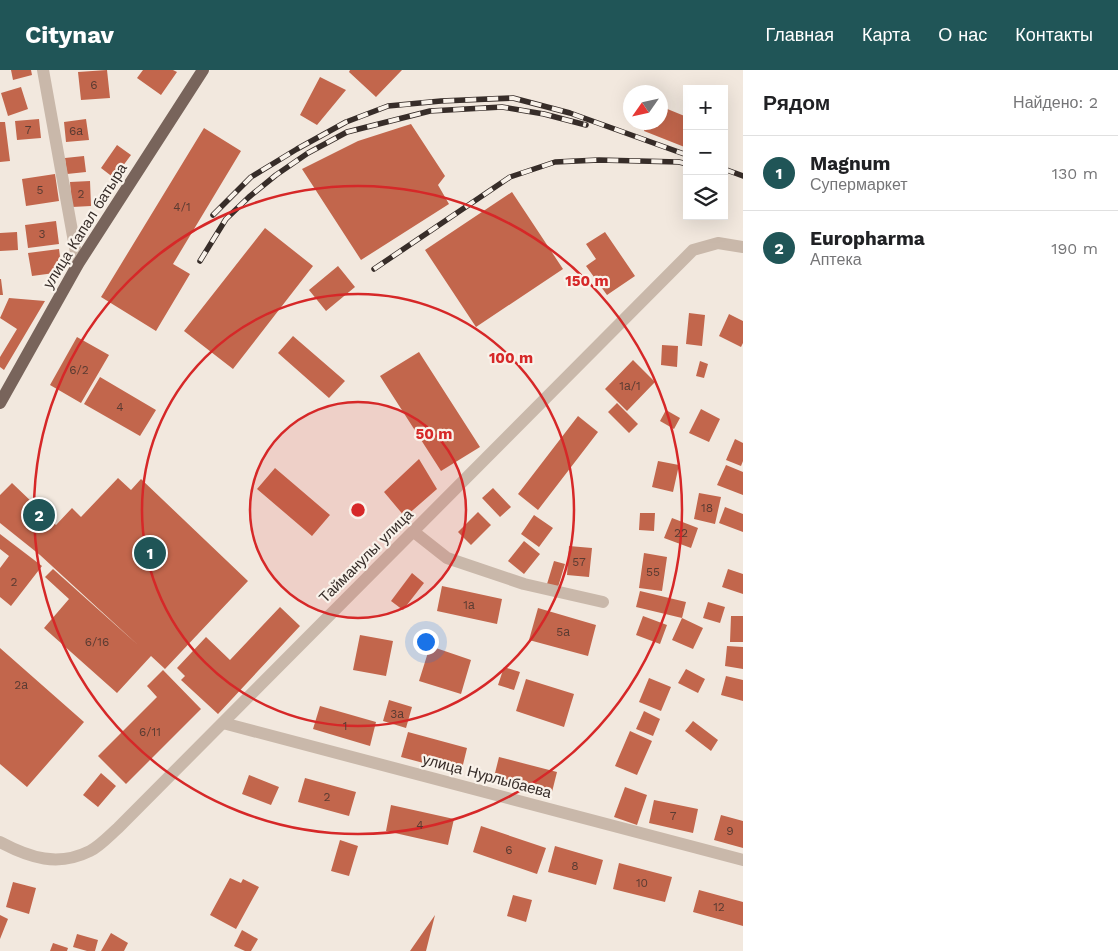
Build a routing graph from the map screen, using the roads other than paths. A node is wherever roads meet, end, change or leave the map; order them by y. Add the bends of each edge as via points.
1 (43, 70) edge
2 (203, 70) edge
3 (743, 247) edge
4 (78, 264) junction
5 (0, 403) edge
6 (414, 532) junction
7 (603, 602) dead end
8 (223, 723) junction
9 (0, 842) edge
10 (743, 860) edge

1 - 4 street
2 - 4 main road, улица Капал батыра
3 - 6 street, Тайманулы улица via 718,243 693,250
4 - 5 main road, улица Капал батыра
6 - 7 street via 447,558 524,584
6 - 8 street, Тайманулы улица
8 - 9 street, Тайманулы улица via 92,850 69,859 48,860
8 - 10 street, улица Нурлыбаева

